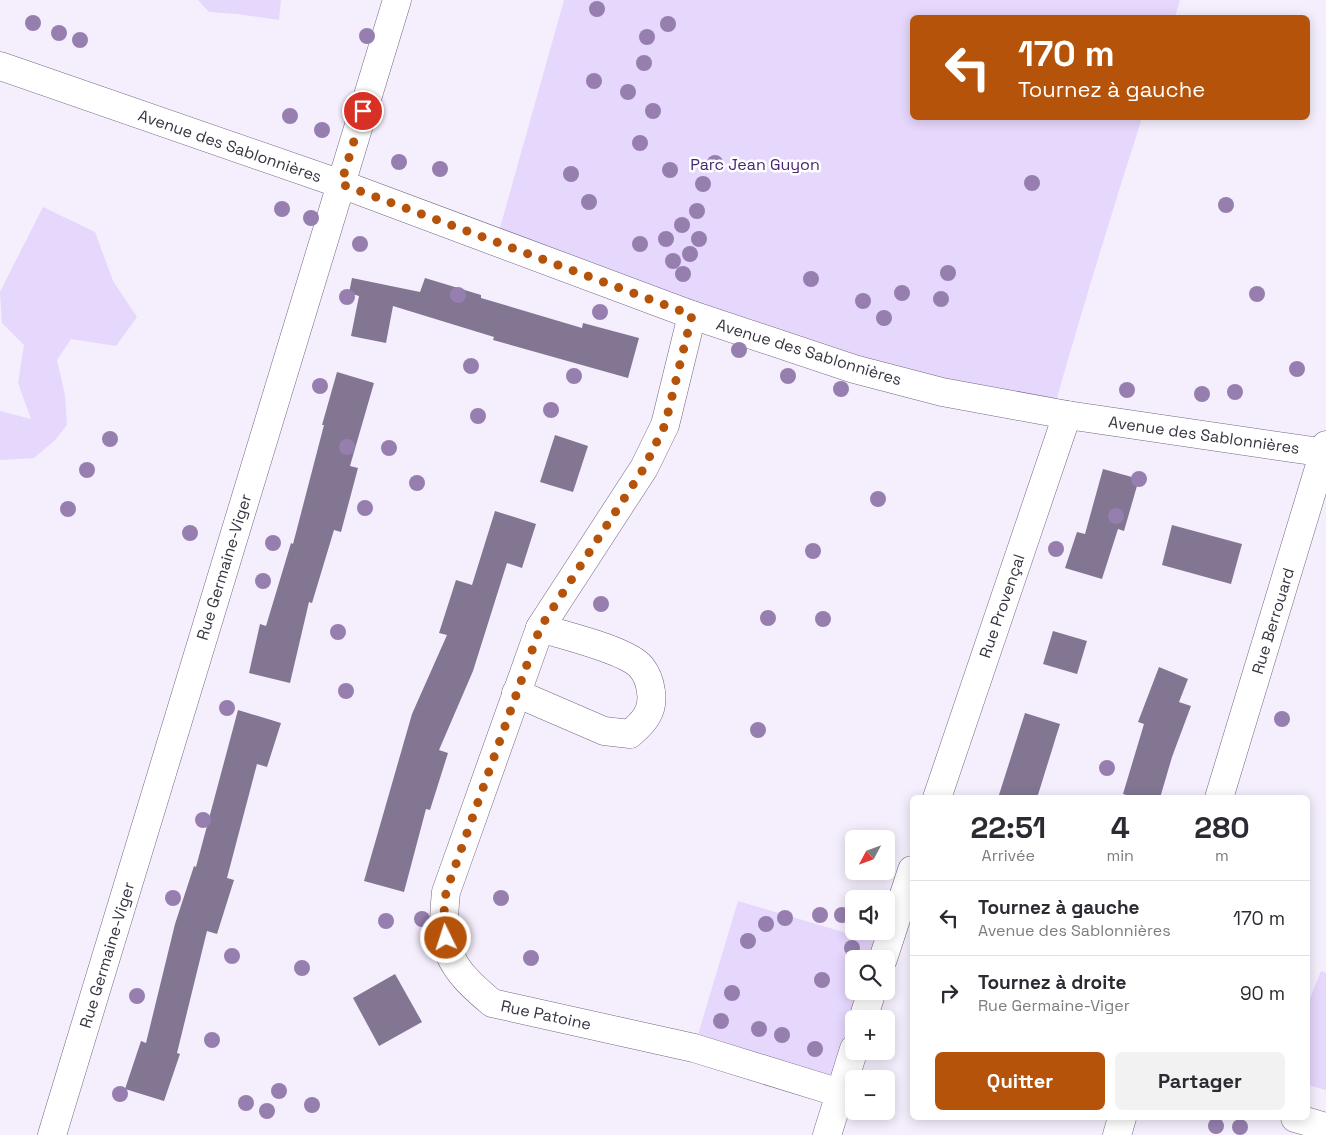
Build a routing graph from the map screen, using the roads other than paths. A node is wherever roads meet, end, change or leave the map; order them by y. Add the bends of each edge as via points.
1 (397, 0) edge
2 (0, 66) edge
3 (341, 184) junction
4 (692, 315) junction
5 (1067, 415) junction
6 (1325, 450) edge
7 (540, 628) junction
8 (516, 693) junction
9 (938, 795) edge
10 (1220, 795) edge
11 (910, 876) edge
12 (886, 950) edge
13 (850, 1060) edge
14 (840, 1093) junction
15 (1121, 1120) edge
16 (1302, 1120) edge
17 (1326, 1127) edge
18 (52, 1135) edge
19 (827, 1135) edge
20 (1117, 1135) edge

1 - 3 street, Rue Germaine-Viger
2 - 3 street, Avenue des Sablonnières
3 - 4 street, Avenue des Sablonnières
3 - 18 street, Rue Germaine-Viger
4 - 5 street, Avenue des Sablonnières via 854,369 942,392
4 - 7 street, Rue Patoine via 665,425 644,468
5 - 6 street, Avenue des Sablonnières
5 - 9 street, Rue Provençal
6 - 10 street, Rue Berrouard
7 - 8 street, Rue Patoine
7 - 8 street via 624,655 641,666 650,682 652,701 646,720 630,734 604,731
8 - 14 street, Rue Patoine via 446,892 443,923 448,953 467,981 492,1003 694,1048
11 - 12 street
13 - 14 street
14 - 19 street
15 - 20 street
16 - 17 street

